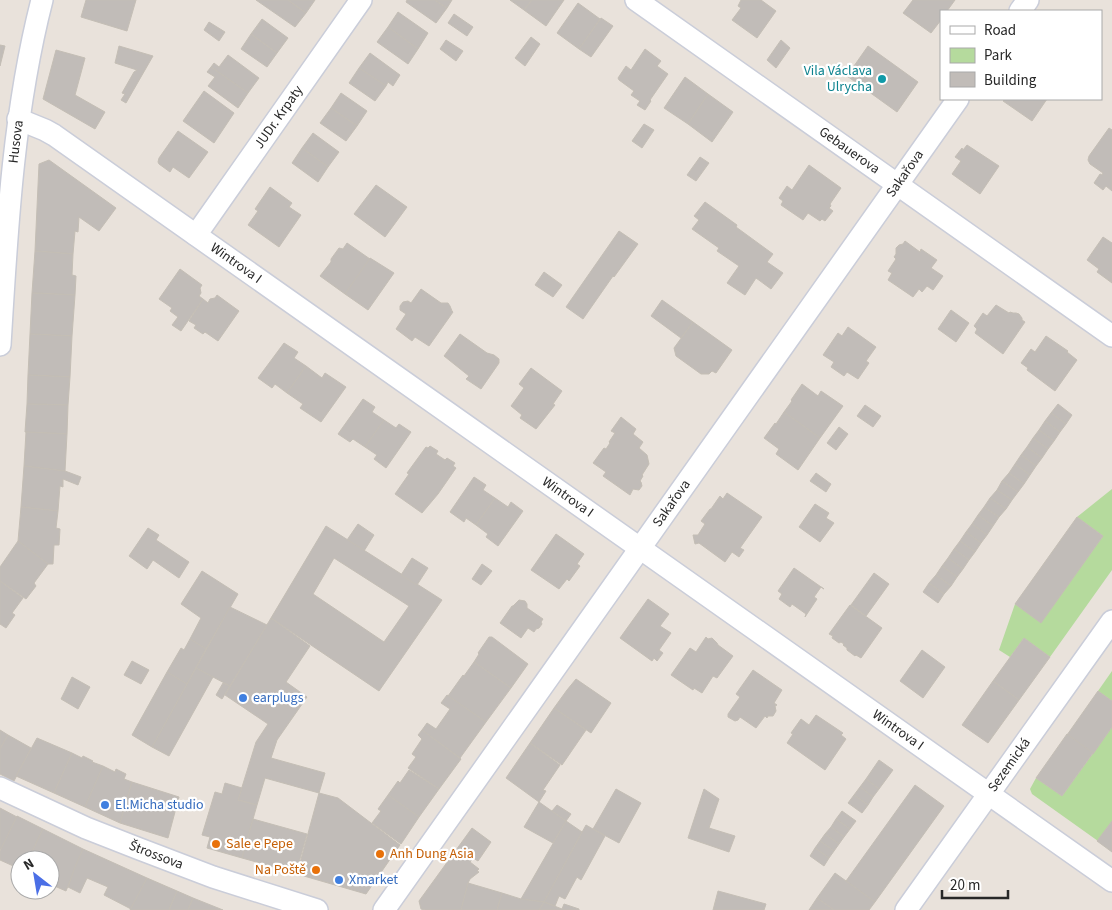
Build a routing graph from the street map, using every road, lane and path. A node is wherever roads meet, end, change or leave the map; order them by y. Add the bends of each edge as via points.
1 (42, 0) edge
2 (361, 0) edge
3 (636, 0) edge
4 (957, 100) edge
5 (18, 119) junction
6 (898, 184) junction
7 (196, 234) junction
8 (1112, 336) edge
9 (0, 345) edge
10 (640, 548) junction
11 (1112, 621) edge
12 (0, 788) edge
13 (989, 794) junction
14 (1112, 881) edge
15 (317, 910) edge
16 (384, 910) edge
17 (906, 910) edge

1 - 5 street, Husova
2 - 7 street, JUDr. Krpaty
3 - 6 street, Gebauerova
4 - 6 street, Sakařova
5 - 7 street, Wintrova I via 54,135
5 - 9 street, Husova
6 - 8 street, Gebauerova
6 - 10 street, Sakařova
7 - 10 street, Wintrova I
10 - 13 street, Wintrova I
10 - 16 street, Sakařova
11 - 13 street, Sezemická
12 - 15 street, Štrossova via 137,848 213,877
13 - 14 street, Wintrova I
13 - 17 street, Sezemická

